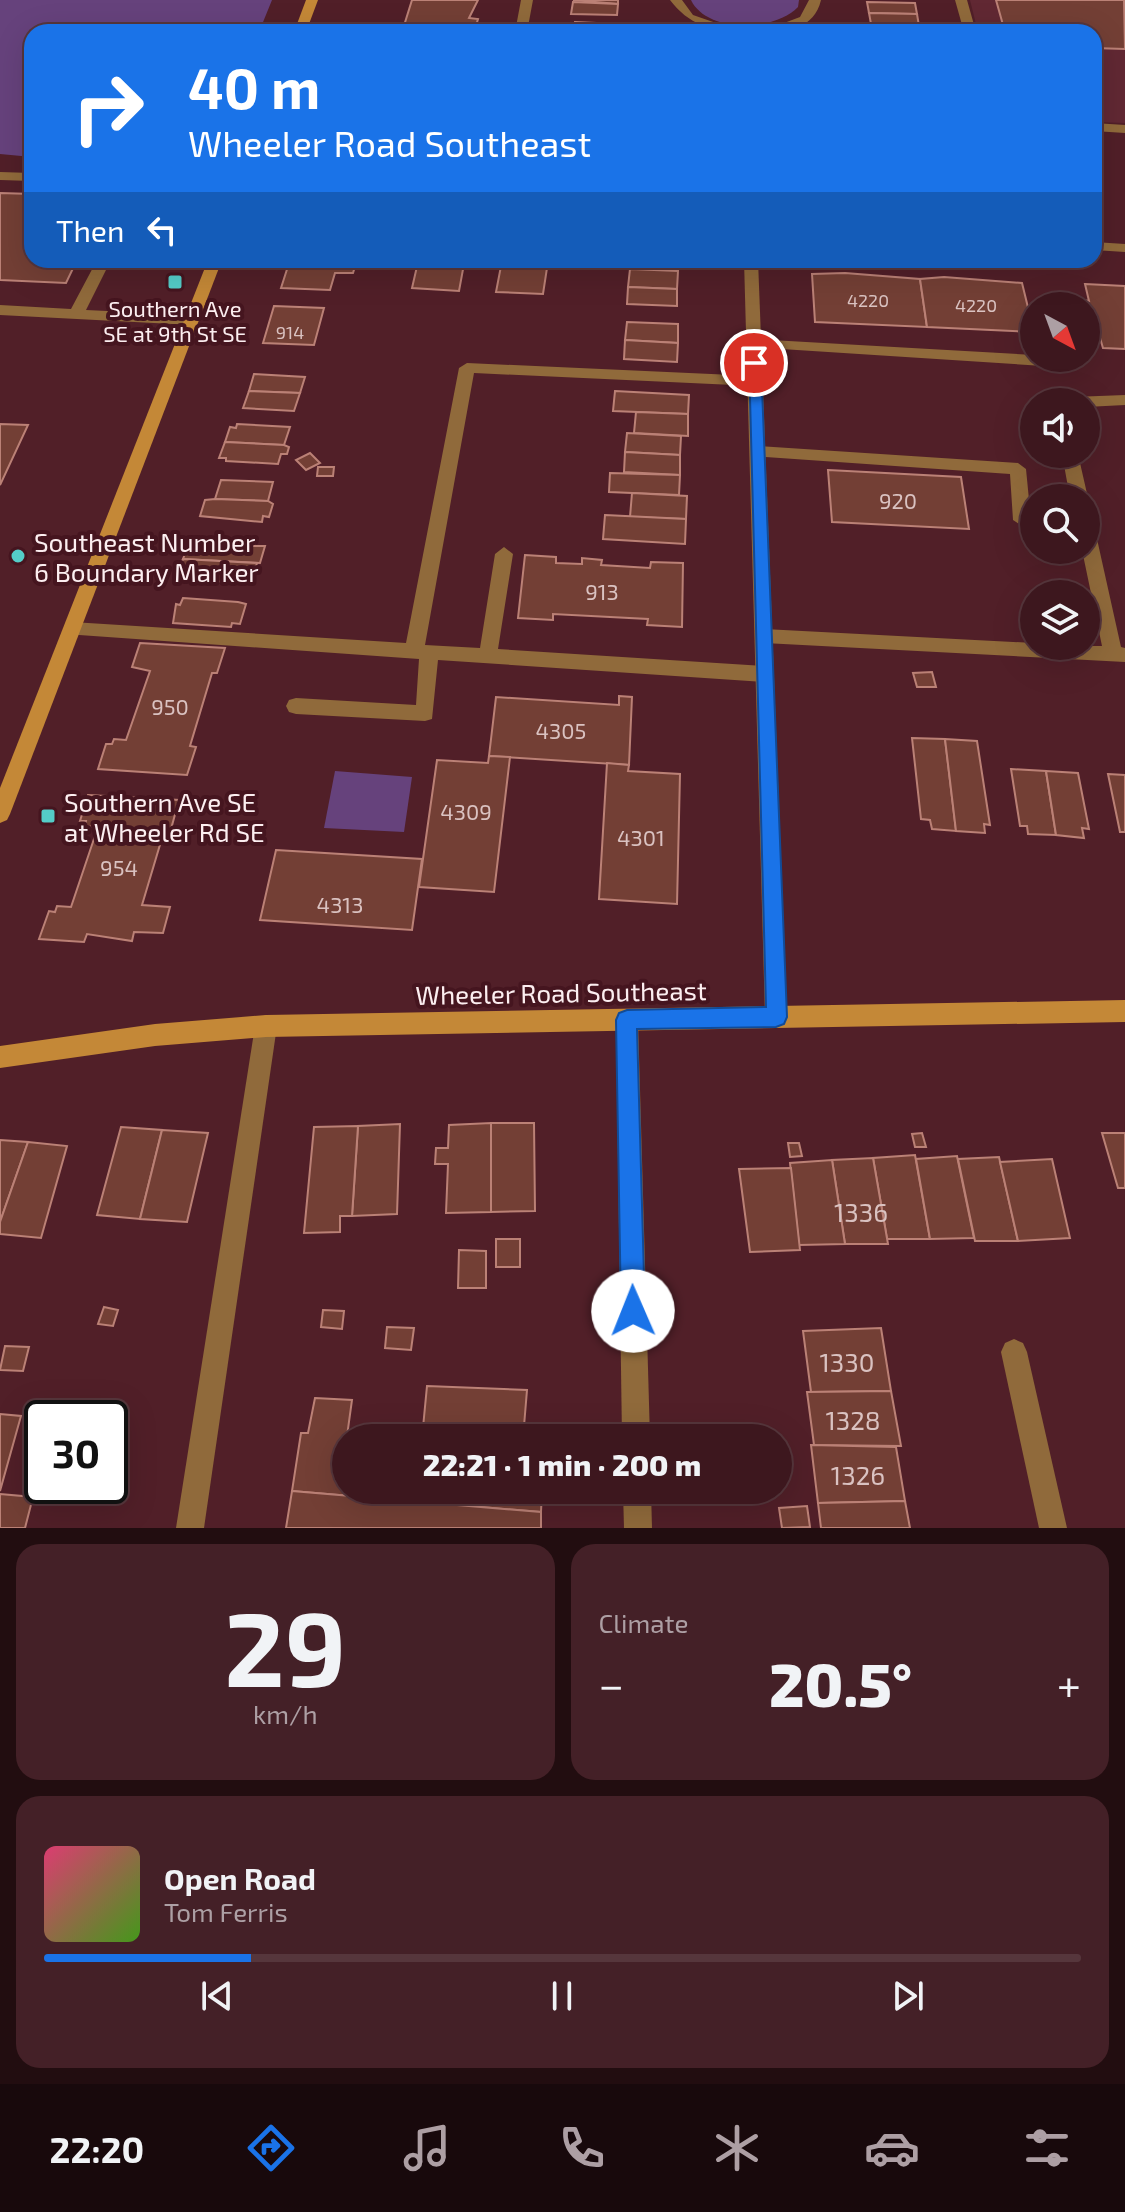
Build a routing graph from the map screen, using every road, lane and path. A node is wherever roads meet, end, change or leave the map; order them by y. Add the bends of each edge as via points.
1 (312, 0) edge
2 (527, 0) edge
3 (676, 0) edge
4 (815, 0) edge
5 (961, 0) edge
6 (303, 24) edge
7 (522, 24) edge
8 (711, 24) edge
9 (794, 24) edge
10 (968, 24) edge
11 (1102, 128) edge
12 (1125, 129) edge
13 (0, 176) edge
14 (24, 177) edge
15 (1102, 247) edge
16 (1125, 248) edge
17 (100, 268) edge
18 (212, 268) edge
19 (751, 268) edge
20 (0, 310) edge
21 (76, 314) junction
22 (192, 320) junction
23 (754, 344) junction
24 (1020, 360) edge
25 (755, 381) junction
26 (1125, 400) edge
27 (1100, 401) edge
28 (758, 452) junction
29 (1020, 494) edge
30 (504, 554) dead end
31 (1095, 564) edge
32 (72, 629) junction
33 (764, 636) junction
34 (422, 652) junction
35 (1119, 654) edge
36 (488, 656) junction
37 (765, 674) junction
38 (296, 706) dead end
39 (5, 787) edge
40 (0, 814) edge
41 (1125, 1011) edge
42 (776, 1017) junction
43 (627, 1020) junction
44 (266, 1026) junction
45 (0, 1057) edge
46 (1014, 1352) dead end
47 (636, 1424) edge
48 (637, 1504) edge
49 (190, 1528) edge
50 (638, 1528) edge
51 (1053, 1528) edge

1 - 6 main road
2 - 7 street
3 - 8 street via 689,17
4 - 9 street via 808,17
5 - 10 street
11 - 12 street
13 - 14 street
15 - 16 street
17 - 21 street
18 - 22 main road
19 - 23 street
20 - 21 street
21 - 22 street
22 - 32 main road
23 - 24 street
23 - 25 street
25 - 28 street
25 - 34 street via 467,368
26 - 27 street
28 - 29 street via 1018,469
28 - 33 street
30 - 36 street
31 - 35 street
32 - 34 street
32 - 39 main road
33 - 35 street
33 - 37 street
34 - 36 street
34 - 38 street via 425,713
36 - 37 street
37 - 42 street
39 - 40 main road
41 - 42 main road, Wheeler Road Southeast
42 - 43 main road, Wheeler Road Southeast
43 - 44 main road, Wheeler Road Southeast
43 - 47 street
44 - 45 main road, Wheeler Road Southeast
44 - 49 street
46 - 51 street
48 - 50 street

